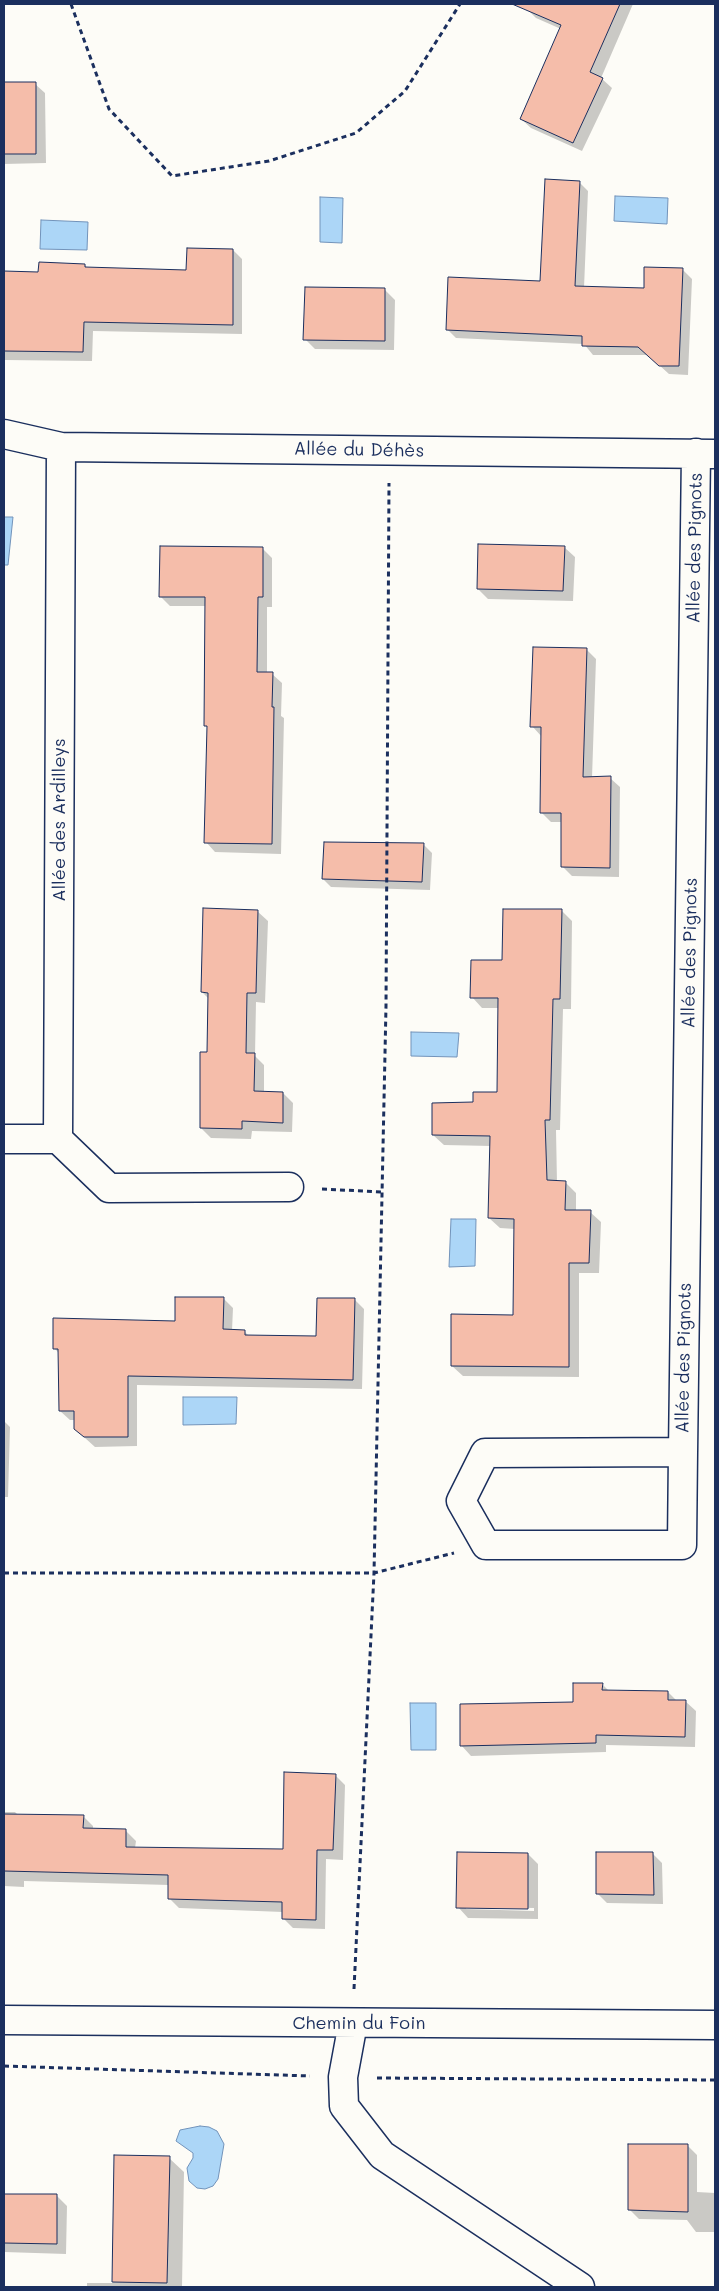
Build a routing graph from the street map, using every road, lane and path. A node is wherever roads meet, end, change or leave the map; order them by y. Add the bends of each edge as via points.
1 (71, 4) edge
2 (460, 4) edge
3 (4, 434) edge
4 (61, 447) junction
5 (389, 450) junction
6 (706, 453) edge
7 (4, 1139) edge
8 (58, 1139) junction
9 (289, 1186) joint
10 (382, 1192) junction
11 (683, 1452) junction
12 (486, 1545) junction
13 (4, 1573) edge
14 (374, 1573) junction
15 (4, 2020) edge
16 (353, 2023) junction
17 (715, 2025) edge
18 (580, 2287) edge

1 - 2 path via 109,109 172,176 269,160 356,134 405,91
3 - 4 street, Allée du Déhès
4 - 5 street, Allée du Déhès
4 - 8 street, Allée des Ardilleys
5 - 6 street, Allée du Déhès
5 - 10 path
6 - 11 street, Allée des Pignots
7 - 8 street
8 - 9 street via 109,1188
9 - 10 path
10 - 14 path
11 - 12 street, Allée des Pignots via 682,1545
11 - 12 street, Allée des Pignots via 485,1453 461,1500
12 - 14 path
13 - 14 path
14 - 16 path
15 - 16 street, Chemin du Foin
16 - 17 street, Chemin du Foin
16 - 18 street via 343,2077 344,2106 382,2156

